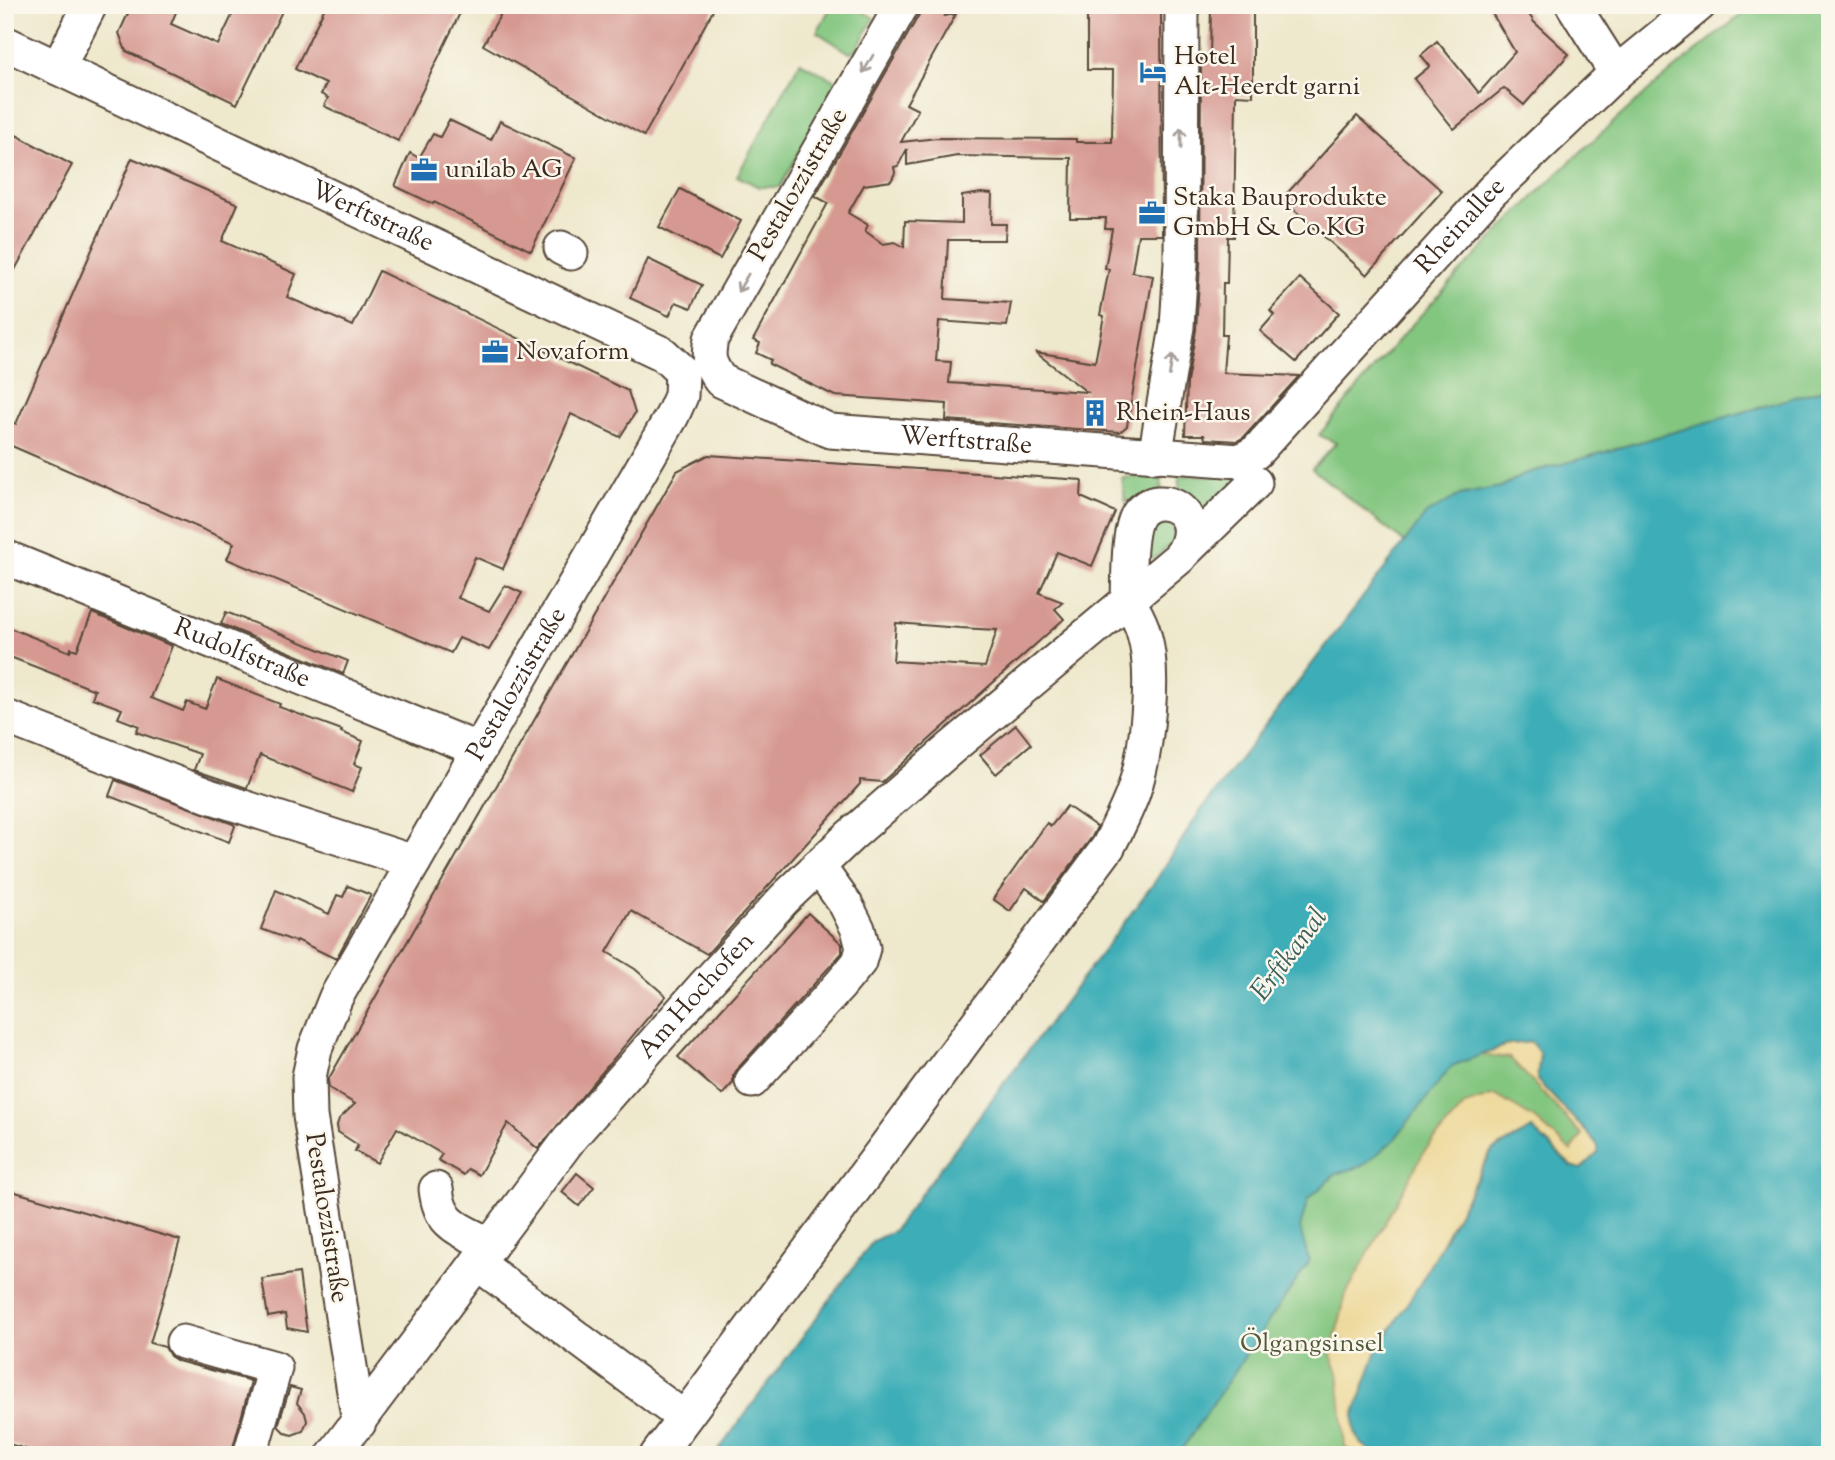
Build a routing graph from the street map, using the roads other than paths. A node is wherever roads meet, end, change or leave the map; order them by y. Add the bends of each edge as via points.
1 (90, 5) edge
2 (902, 5) edge
3 (1182, 5) edge
4 (1573, 5) edge
5 (1699, 5) edge
6 (5, 43) edge
7 (58, 68) junction
8 (1616, 73) junction
9 (696, 368) junction
10 (1155, 456) junction
11 (1247, 472) junction
12 (5, 557) edge
13 (1180, 557) junction
14 (1128, 600) junction
15 (6, 717) edge
16 (479, 750) junction
17 (414, 862) junction
18 (818, 866) junction
19 (752, 1081) dead end
20 (436, 1189) dead end
21 (484, 1254) junction
22 (183, 1342) dead end
23 (684, 1418) junction
24 (359, 1423) junction
25 (250, 1455) edge
26 (333, 1455) edge
27 (657, 1455) edge

1 - 7 street
2 -> 9 street, Pestalozzistraße via 711,339 708,354
10 -> 3 street via 1177,327 1181,263
4 - 8 street
5 - 8 street, Rheinallee
6 - 7 street, Werftstraße
7 - 9 street, Werftstraße
8 - 11 street, Rheinallee via 1492,191 1256,452
9 - 10 street, Werftstraße via 830,432
9 - 16 street, Pestalozzistraße
10 - 11 street, Werftstraße
11 - 13 street, Rheinallee
12 - 16 street, Rudolfstraße
13 - 14 street, Am Hochofen
13 - 14 street via 1188,545 1188,518 1170,505 1150,505 1139,513
14 - 18 street, Am Hochofen
14 - 23 street via 1145,635 1149,698 1138,776 1108,847
15 - 17 street via 209,796
16 - 17 street, Pestalozzistraße
17 - 24 street, Pestalozzistraße via 336,997 314,1049 309,1077 310,1116
18 - 19 street via 858,929 863,948 859,962
18 - 21 street, Am Hochofen via 626,1073 571,1137
20 - 21 street via 438,1208
21 - 23 street
21 - 24 street, Am Hochofen
22 - 25 street via 275,1368
23 - 27 street
24 - 26 street, Am Hochofen

